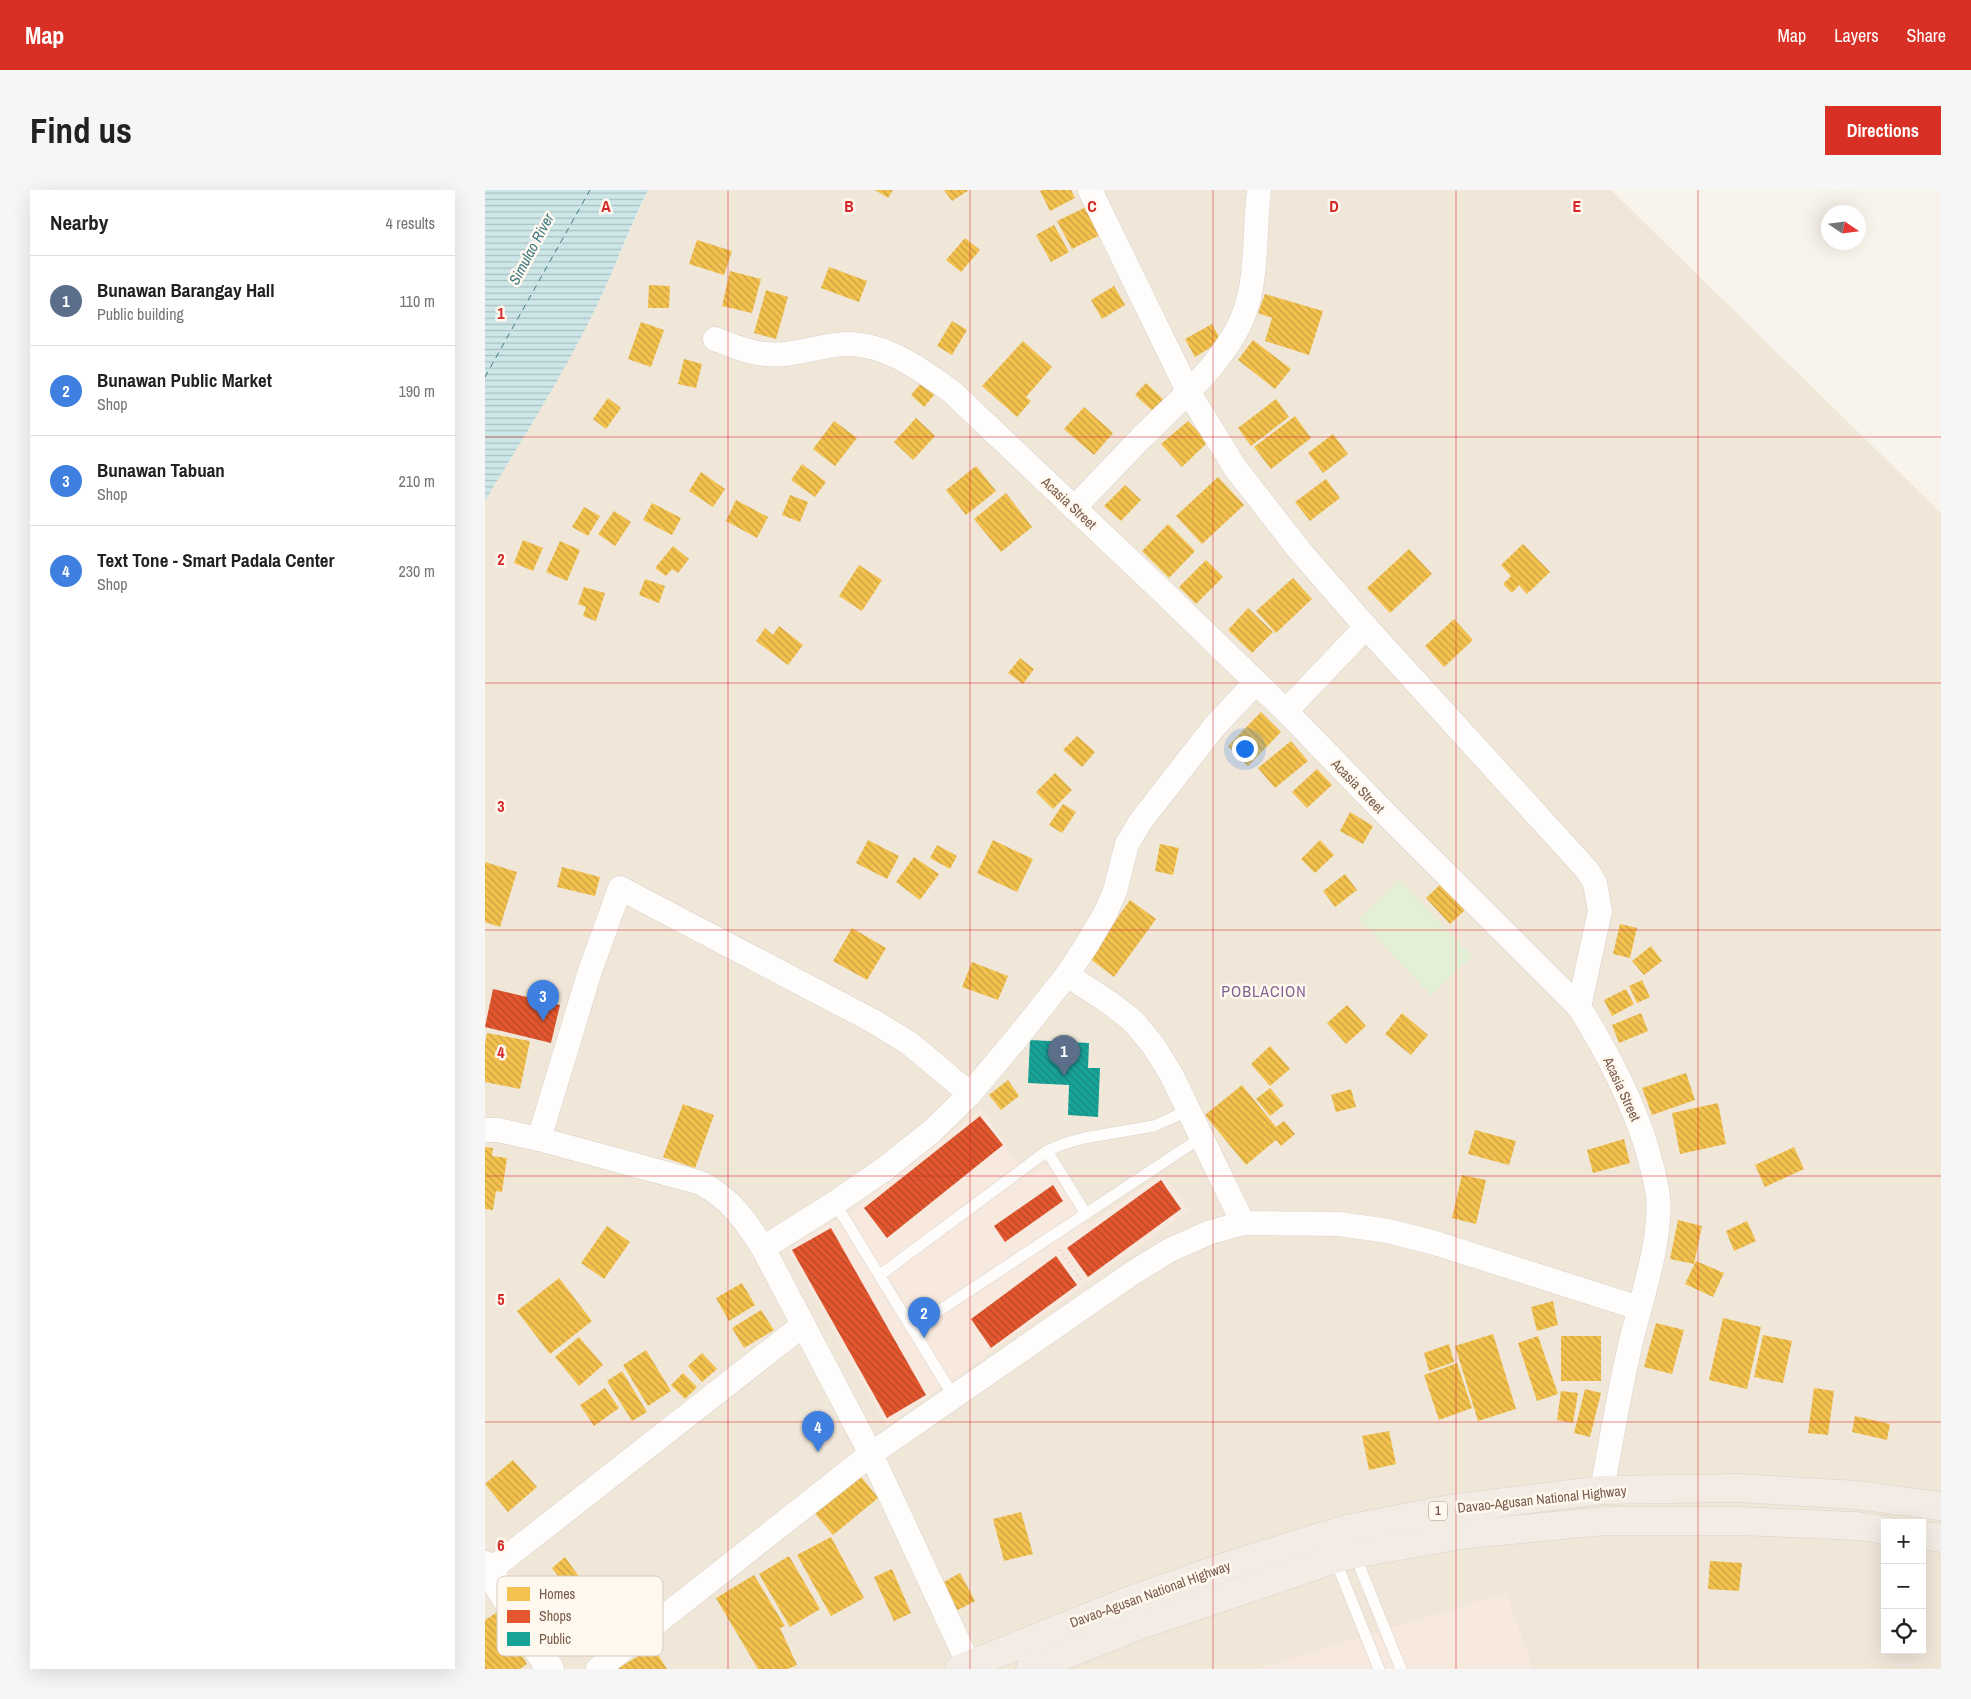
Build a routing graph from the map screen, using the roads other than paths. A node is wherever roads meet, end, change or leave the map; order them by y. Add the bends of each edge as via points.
1 (1090, 190) edge
2 (1259, 190) edge
3 (715, 339) dead end
4 (1189, 393) junction
5 (1074, 508) junction
6 (1366, 627) junction
7 (1256, 682) junction
8 (1286, 711) junction
9 (1067, 975) junction
10 (1579, 1007) junction
11 (970, 1094) junction
12 (1189, 1110) junction
13 (485, 1130) edge
14 (1202, 1137) junction
15 (539, 1139) junction
16 (1047, 1151) junction
17 (835, 1203) junction
18 (1086, 1214) junction
19 (1243, 1223) junction
20 (763, 1248) junction
21 (880, 1275) junction
22 (1639, 1308) junction
23 (803, 1325) junction
24 (913, 1328) junction
25 (954, 1397) junction
26 (871, 1454) junction
27 (1602, 1490) junction
28 (1564, 1494) junction
29 (1941, 1506) edge
30 (1566, 1525) junction
31 (1881, 1529) edge
32 (1926, 1536) edge
33 (1941, 1538) edge
34 (1341, 1544) junction
35 (487, 1568) edge
36 (497, 1584) edge
37 (663, 1618) edge
38 (542, 1656) edge
39 (615, 1656) edge
40 (967, 1667) edge
41 (550, 1669) edge
42 (598, 1669) edge
43 (1030, 1669) edge
44 (1379, 1669) edge
45 (1401, 1669) edge

1 - 4 street
2 - 4 street via 1251,288 1244,314 1234,338
3 - 5 street, Acasia Street via 767,355 847,344 888,352 952,392
4 - 5 street
4 - 6 street via 1237,469 1300,551
5 - 7 street, Acasia Street
6 - 8 street
6 - 10 street via 1587,870 1595,884 1600,911
7 - 8 street, Acasia Street
7 - 9 street via 1214,727 1157,798 1127,844 1115,891 1105,914
8 - 10 street, Acasia Street
9 - 11 street
9 - 12 street via 1133,1021 1153,1044
10 - 22 street, Acasia Street via 1618,1075 1635,1113 1653,1170 1658,1199 1656,1227
11 - 15 street via 909,1043 620,888 590,971
11 - 17 street via 931,1132
12 - 14 street
12 - 16 lane via 1154,1126 1084,1138
13 - 15 street
14 - 18 lane
14 - 19 street
15 - 20 street via 701,1183 731,1203
16 - 18 lane
16 - 21 lane
17 - 20 street
17 - 21 lane
18 - 24 lane
19 - 22 street via 1339,1224 1388,1231
19 - 25 street via 1208,1233 1170,1250
20 - 23 street
21 - 24 lane
22 - 27 street, Acasia Street
23 - 26 street
23 - 35 street
24 - 25 lane
25 - 26 street
26 - 37 street
26 - 40 street
27 - 28 highway, Davao-Agusan National Highway / 1
27 - 29 highway, Davao-Agusan National Highway / 1 via 1737,1488 1857,1494
28 - 30 highway
28 - 34 highway, Davao-Agusan National Highway / 1 via 1456,1508
30 - 31 highway, Davao-Agusan National Highway / 1 via 1604,1521 1739,1521
30 - 34 highway, Davao-Agusan National Highway / 1
32 - 33 highway
34 - 40 highway, Davao-Agusan National Highway / 1 via 1227,1566 1131,1600
34 - 43 highway, Davao-Agusan National Highway / 1
34 - 44 lane
34 - 45 lane
35 - 36 main road
38 - 41 main road
39 - 42 street

